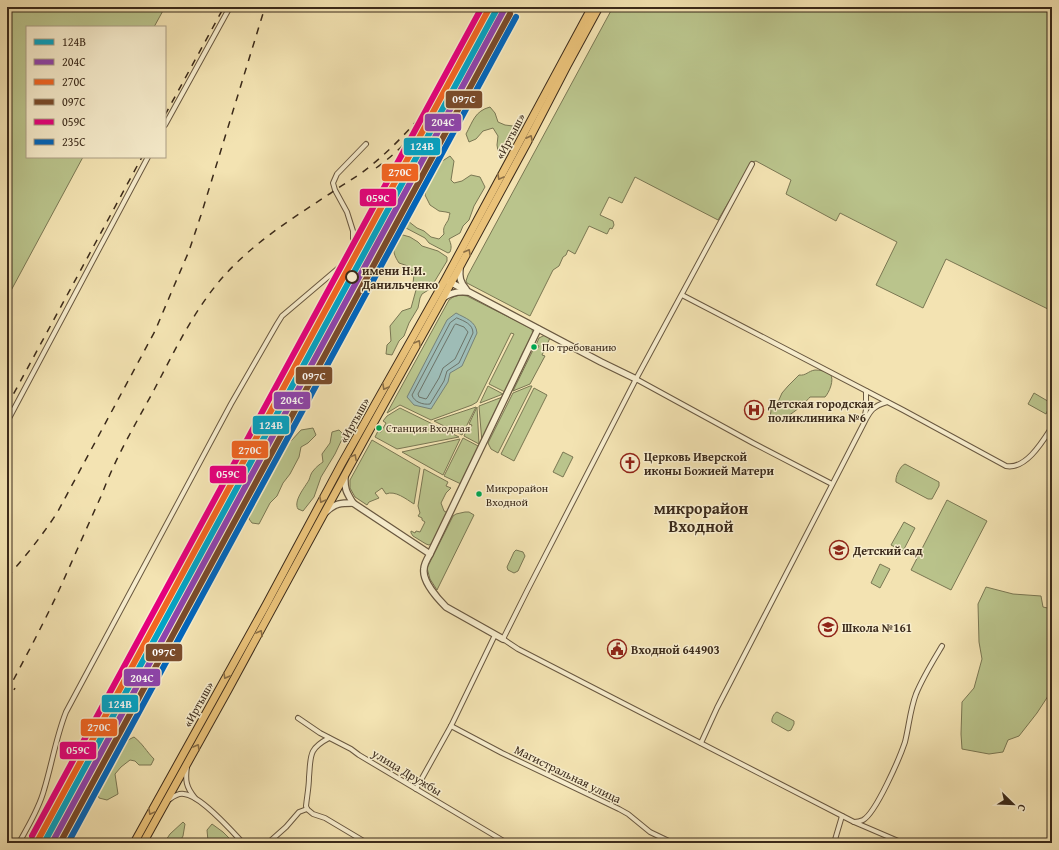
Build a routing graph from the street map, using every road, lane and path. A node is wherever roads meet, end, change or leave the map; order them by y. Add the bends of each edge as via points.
1 (230, 7) edge
2 (592, 7) edge
3 (599, 7) edge
4 (166, 123) edge
5 (366, 144) dead end
6 (147, 158) edge
7 (752, 164) dead end
8 (460, 266) junction
9 (448, 281) junction
10 (471, 294) junction
11 (682, 295) junction
12 (442, 299) junction
13 (538, 329) junction
14 (636, 379) junction
15 (866, 391) junction
16 (887, 402) junction
17 (7, 422) edge
18 (864, 423) junction
19 (1052, 427) edge
20 (345, 474) junction
21 (832, 484) junction
22 (353, 503) junction
23 (324, 513) junction
24 (430, 554) junction
25 (496, 635) junction
26 (503, 639) junction
27 (942, 646) dead end
28 (298, 718) dead end
29 (451, 726) junction
30 (329, 738) junction
31 (701, 743) junction
32 (187, 764) junction
33 (416, 789) junction
34 (196, 799) junction
35 (164, 805) junction
36 (307, 809) junction
37 (842, 816) junction
38 (854, 822) junction
39 (19, 843) edge
40 (134, 843) edge
41 (143, 843) edge
42 (243, 843) edge
43 (268, 843) edge
44 (367, 843) edge
45 (507, 843) edge
46 (673, 843) edge
47 (834, 843) edge
48 (903, 843) edge

1 - 4 street
2 -> 9 main road, «Иртыш»
8 -> 3 main road, «Иртыш»
5 - 39 street via 337,174 332,183 354,231 353,248 348,260 282,316 231,404 66,712 40,803
6 - 17 street
7 - 11 street
8 - 9 main road, «Иртыш»
8 - 10 street via 460,281
9 - 10 street
9 - 12 main road, «Иртыш»
9 -> 40 main road, «Иртыш» via 345,457
10 - 12 street via 454,292
10 - 13 street
11 - 14 street
11 - 15 street
20 -> 12 main road, «Иртыш»
13 - 14 street
13 - 24 street
14 - 21 street
14 - 26 street
15 - 16 street
15 - 18 street
16 - 18 street via 875,406
16 - 19 street via 1012,467 1034,453
18 - 21 street
20 - 22 street via 344,485
20 - 23 main road, «Иртыш»
21 - 31 street
22 - 23 street via 341,503
22 - 24 street
32 -> 23 main road, «Иртыш»
24 - 25 street via 423,572 440,602
25 - 26 street
25 - 29 street
26 - 31 street via 614,700
27 - 38 street via 916,694 905,742 894,772 869,815
28 - 30 street, улица Дружбы
29 - 33 street
29 - 46 street, Магистральная улица via 619,809 650,832
30 - 33 street, улица Дружбы
30 - 36 street via 316,746 309,760
31 - 37 street
32 - 34 street via 187,785
32 - 35 main road, «Иртыш»
33 - 45 street, улица Дружбы
34 - 35 street via 189,795 174,795
34 - 42 street via 209,808
35 - 41 main road, «Иртыш»
36 - 43 street via 299,812
36 - 44 street
37 - 38 street
37 - 47 street
38 - 48 street

